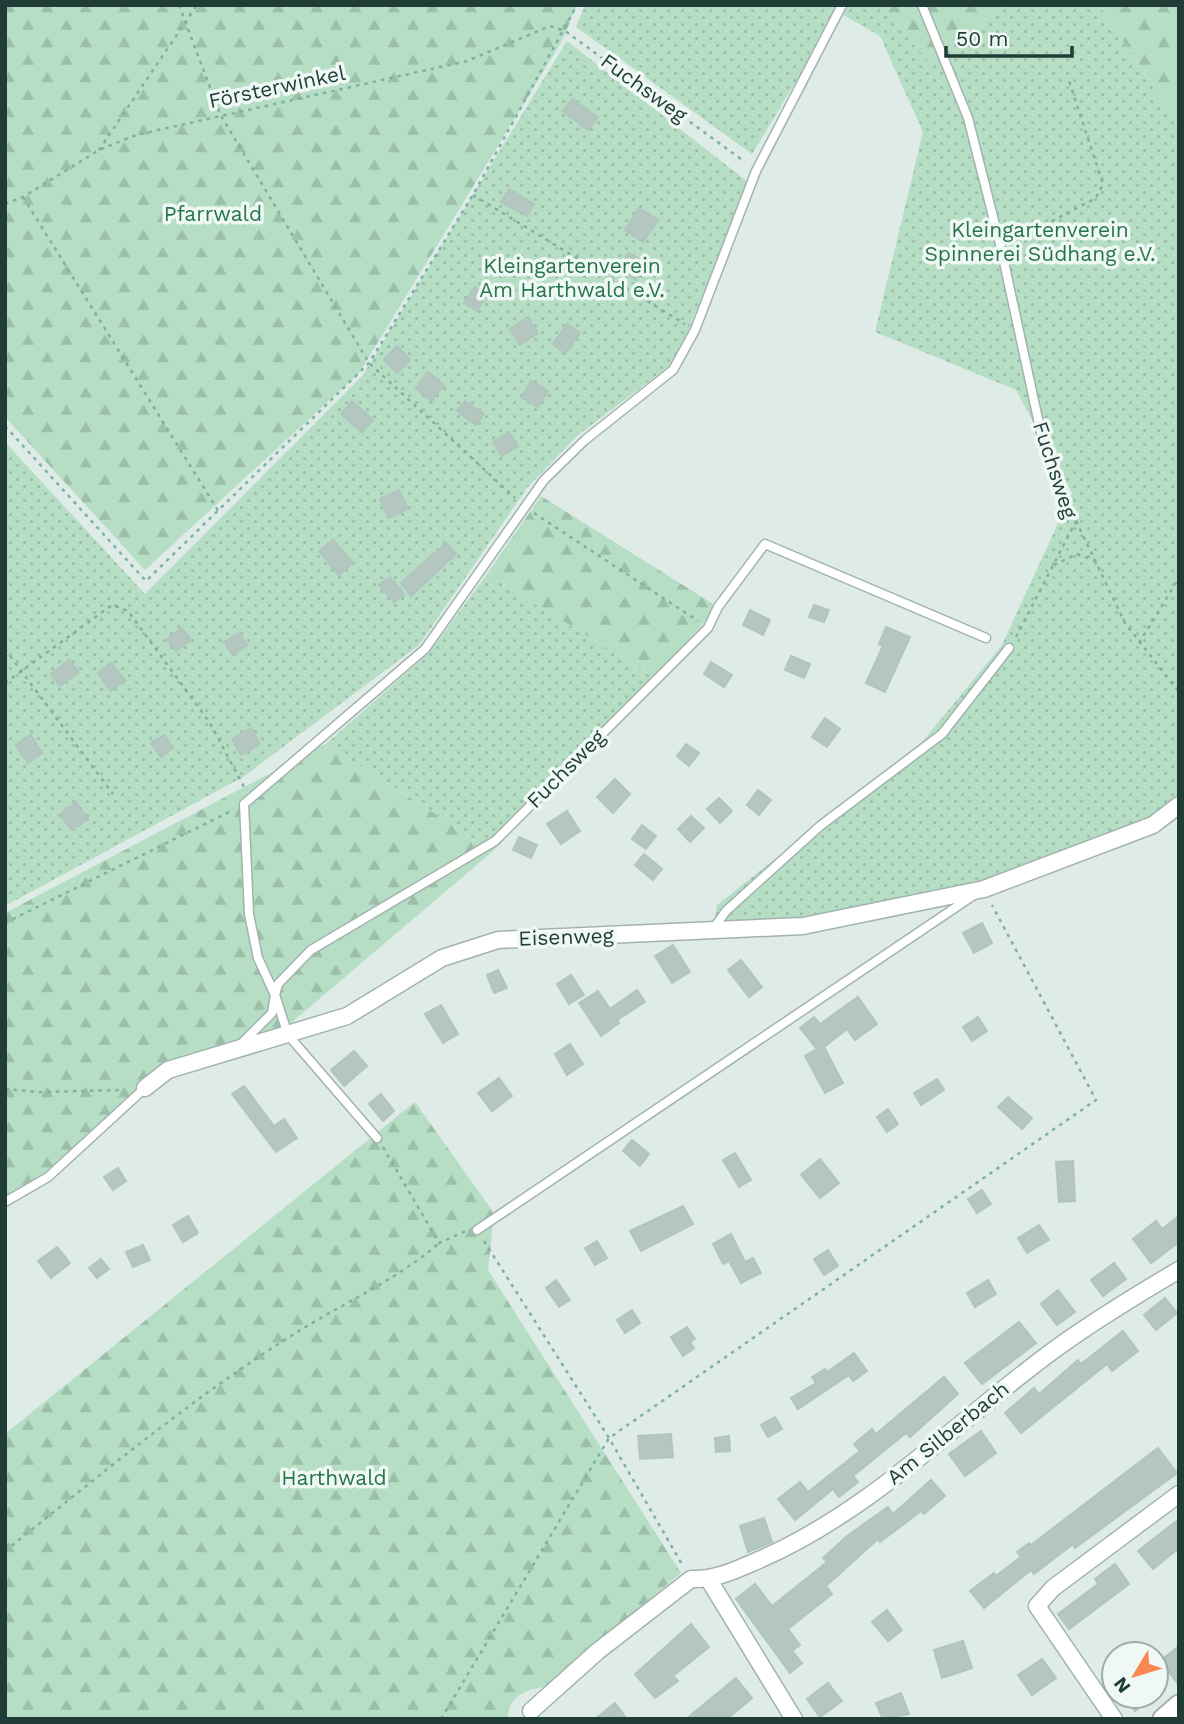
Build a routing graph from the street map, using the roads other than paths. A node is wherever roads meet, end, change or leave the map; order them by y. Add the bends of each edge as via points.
1 (842, 5) edge
2 (922, 5) edge
3 (1062, 489) road end
4 (986, 638) dead end
5 (1009, 648) road end
6 (1179, 805) edge
7 (984, 889) junction
8 (711, 931) junction
9 (275, 995) junction
10 (288, 1035) junction
11 (239, 1046) junction
12 (145, 1088) joint
13 (377, 1138) road end
14 (5, 1202) edge
15 (477, 1230) road end
16 (1179, 1270) edge
17 (1179, 1494) edge
18 (709, 1580) junction
19 (1179, 1705) edge
20 (531, 1711) dead end
21 (794, 1719) edge
22 (1114, 1719) edge
23 (1163, 1719) edge

1 - 9 lane via 756,171 695,330 673,370 585,440 544,480 425,649 247,801 249,914 258,958
2 - 3 lane, Fuchsweg via 968,118 1046,456
4 - 9 lane, Fuchsweg via 765,544 718,607 708,628 495,841 311,950 278,984
5 - 8 lane via 943,734 820,826 726,911
6 - 7 street, Eisenweg via 1153,825
7 - 8 street, Eisenweg via 803,926
7 - 15 lane
8 - 10 street, Eisenweg via 498,940 442,958 347,1016
9 - 10 lane
9 - 11 lane via 272,1013
10 - 11 street, Eisenweg
10 - 13 lane
11 - 12 street, Eisenweg via 168,1070
12 - 14 lane, Eisenweg via 48,1177
16 - 18 street, Am Silberbach via 1059,1346 836,1521 792,1546
17 - 22 street via 1053,1588 1037,1606
18 - 20 street, Am Silberbach via 691,1579 598,1651
18 - 21 street
19 - 23 street

